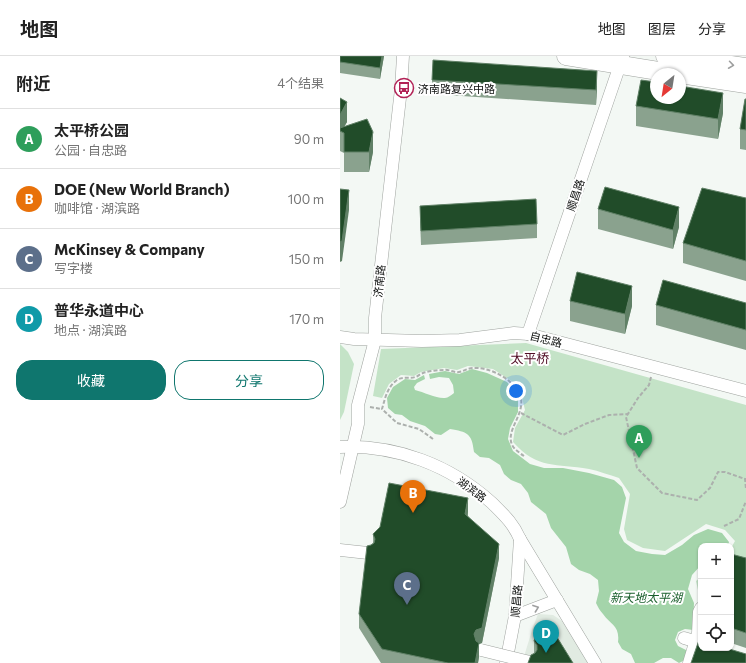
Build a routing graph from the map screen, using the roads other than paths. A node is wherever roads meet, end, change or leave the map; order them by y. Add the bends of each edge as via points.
1 (403, 56) edge
2 (566, 56) edge
3 (665, 56) edge
4 (621, 61) edge
5 (746, 67) edge
6 (652, 68) edge
7 (686, 75) edge
8 (746, 84) edge
9 (528, 334) junction
10 (340, 337) edge
11 (374, 340) junction
12 (746, 391) edge
13 (340, 447) edge
14 (353, 447) junction
15 (340, 502) edge
16 (520, 539) junction
17 (340, 550) edge
18 (368, 553) edge
19 (557, 600) junction
20 (515, 616) junction
21 (684, 638) dead end
22 (698, 642) edge
23 (480, 650) edge
24 (506, 660) edge
25 (530, 662) edge
26 (595, 663) edge
27 (689, 663) edge

1 - 11 street, 济南路
2 - 4 main road
3 -> 5 main road
4 - 6 main road
4 - 9 street, 顺昌路
7 - 8 main road
9 - 11 street, 自忠路 via 514,333 460,340
9 - 12 street, 自忠路
10 - 11 street, 自忠路
11 - 14 street, 济南路 via 358,405 358,424
13 - 14 street, 湖滨路
14 - 15 street, 济南路
14 - 16 street, 湖滨路 via 422,459 448,471 477,490 505,516
16 - 19 street, 湖滨路
16 - 20 street, 顺昌路
17 - 18 street
20 -> 19 street
19 - 26 street, 湖滨路
20 - 24 street, 顺昌路
21 - 22 street
22 - 27 street
23 - 24 street, bridge
24 - 25 street, bridge

